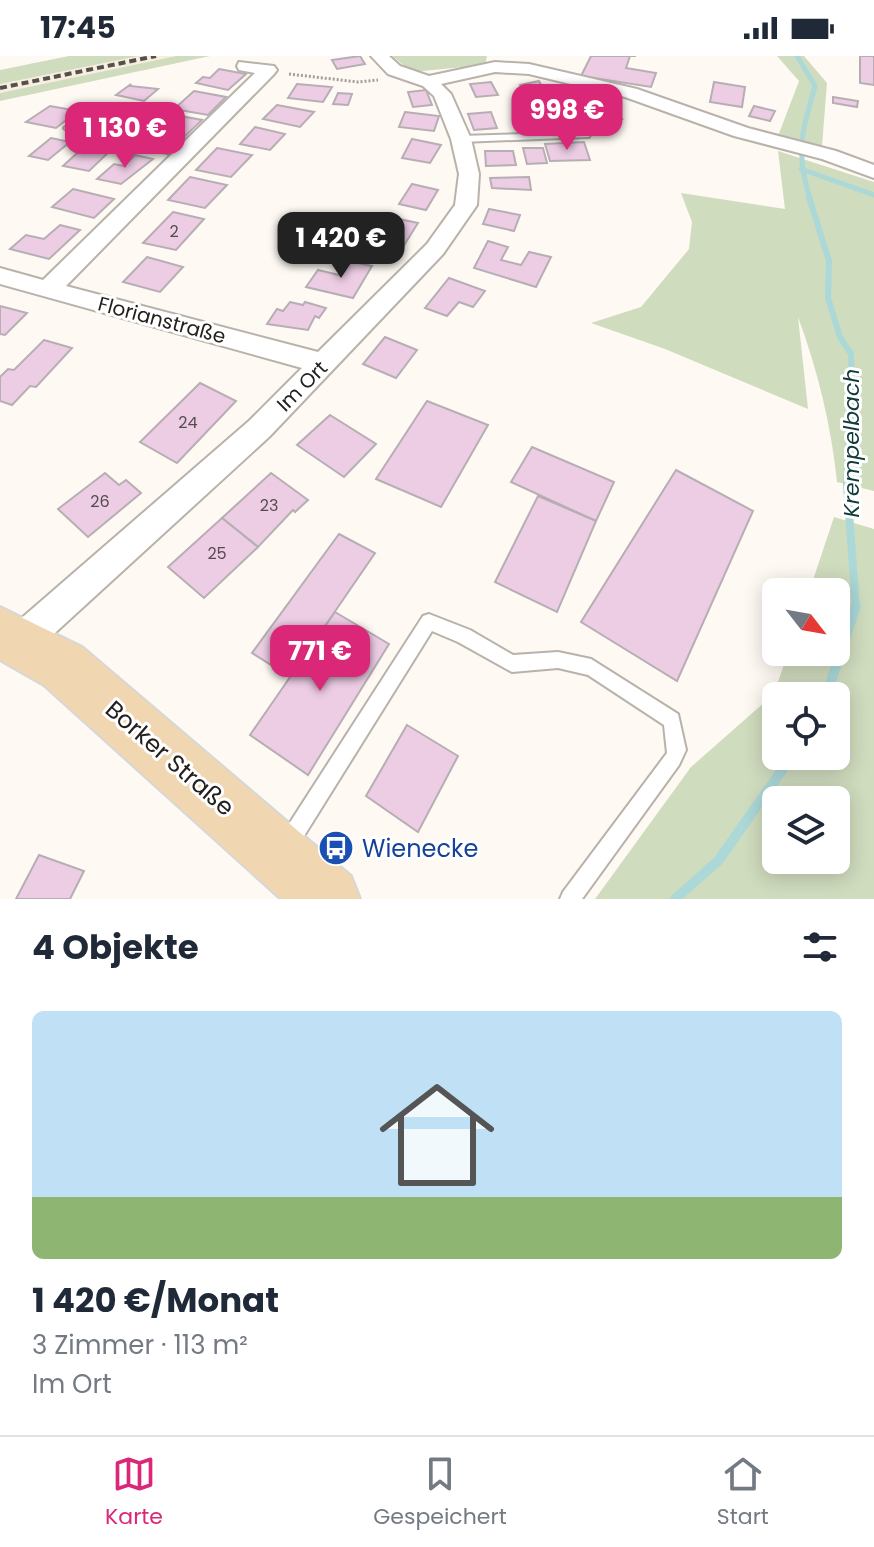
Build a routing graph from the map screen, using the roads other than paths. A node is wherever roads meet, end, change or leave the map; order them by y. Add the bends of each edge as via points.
1 (379, 56) edge
2 (245, 66) dead end
3 (421, 79) junction
4 (73, 128) dead end
5 (586, 135) dead end
6 (461, 139) junction
7 (188, 151) junction
8 (874, 172) edge
9 (0, 276) edge
10 (48, 289) junction
11 (324, 364) junction
12 (11, 636) edge
13 (280, 855) junction
14 (328, 899) edge
15 (570, 899) edge

1 - 3 street, Im Ort via 394,70
2 - 7 street via 268,70
3 - 6 street, Im Ort via 442,94
3 - 8 street via 495,67 529,69 631,93
4 - 7 street
5 - 6 lane
6 - 11 street, Im Ort via 469,174 466,205 435,249
7 - 10 street
9 - 10 street, Florianstraße
10 - 11 street, Florianstraße
11 - 12 street, Im Ort via 259,429
12 - 13 main road, Borker Straße via 81,680
13 - 14 main road, Borker Straße
13 - 15 lane via 429,622 512,664 558,660 591,667 672,720 677,750 673,759

